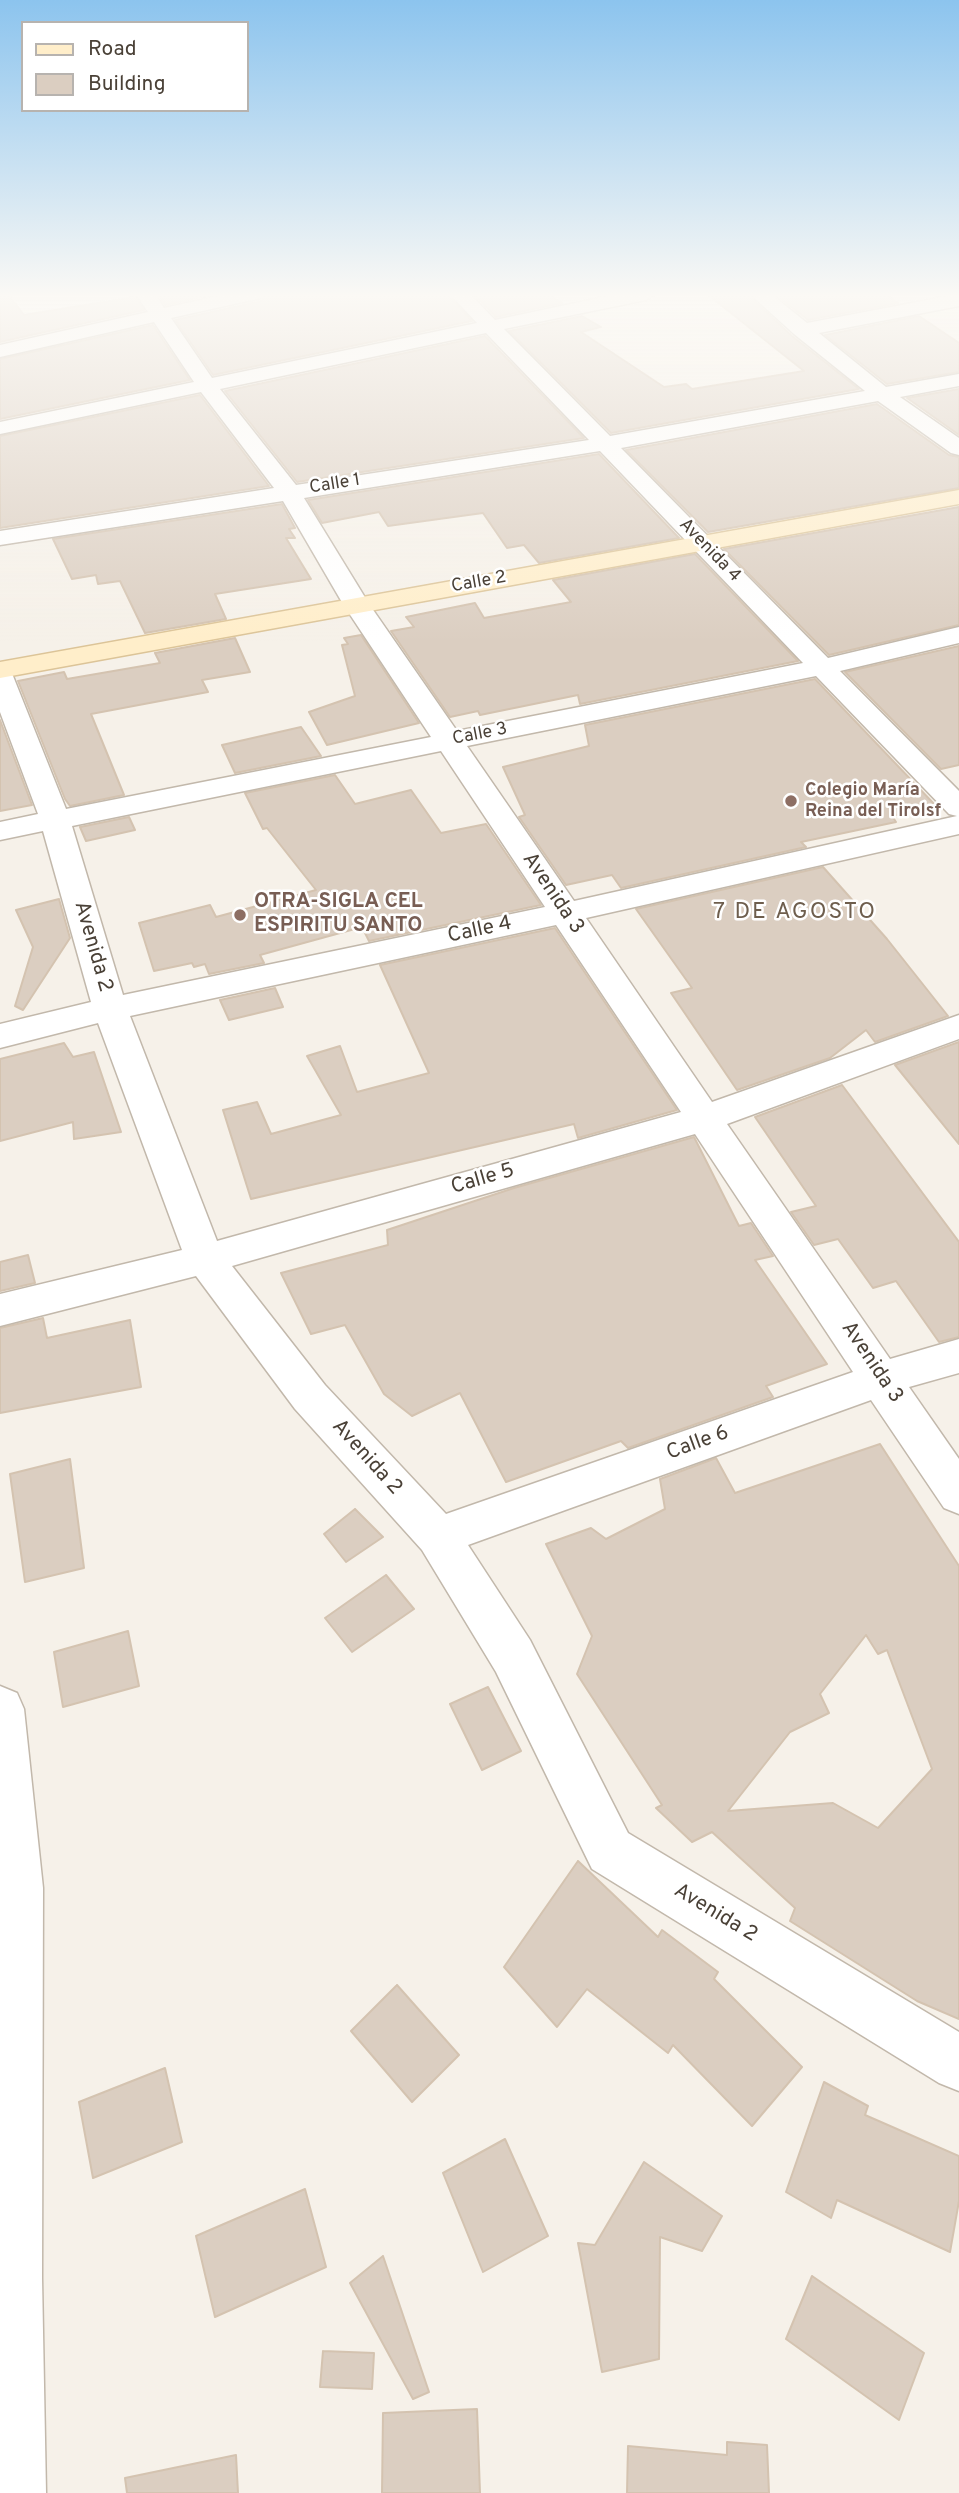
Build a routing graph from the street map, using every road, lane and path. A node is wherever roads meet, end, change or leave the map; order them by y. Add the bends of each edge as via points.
1 (89, 410) edge
2 (225, 410) edge
3 (571, 410) edge
4 (787, 410) edge
5 (906, 410) edge
6 (0, 428) edge
7 (604, 444) junction
8 (959, 448) edge
9 (289, 492) junction
10 (959, 496) edge
11 (0, 538) edge
12 (703, 545) junction
13 (356, 604) junction
14 (959, 635) edge
15 (822, 667) junction
16 (0, 673) edge
17 (448, 741) junction
18 (959, 808) edge
19 (55, 820) junction
20 (959, 825) edge
21 (0, 831) edge
22 (565, 913) junction
23 (110, 1009) junction
24 (959, 1026) edge
25 (0, 1036) edge
26 (705, 1118) junction
27 (205, 1259) junction
28 (0, 1310) edge
29 (959, 1356) edge
30 (881, 1379) junction
31 (959, 1495) edge
32 (438, 1536) junction
33 (0, 1709) edge
34 (959, 2063) edge
35 (14, 2493) edge

1 - 6 street
2 - 9 street, Avenida 3
3 - 7 street, Avenida 4
4 - 7 street, Calle 1
5 - 8 street
7 - 9 street, Calle 1
7 - 12 street, Avenida 4
9 - 11 street, Calle 1
9 - 13 street, Avenida 3
10 - 12 main road, Calle 2
12 - 13 main road, Calle 2
12 - 15 street, Avenida 4
13 - 16 main road, Calle 2
13 - 17 street, Avenida 3
14 - 15 street, Calle 3
15 - 17 street, Calle 3
15 - 18 street, Avenida 4
16 - 19 street, Avenida 2
17 - 19 street, Calle 3
17 - 22 street, Avenida 3
19 - 21 street, Calle 3
19 - 23 street, Avenida 2
20 - 22 street, Calle 4
22 - 23 street, Calle 4
22 - 26 street, Avenida 3
23 - 25 street, Calle 4
23 - 27 street, Avenida 2
24 - 26 street, Calle 5
26 - 27 street, Calle 5
26 - 30 street, Avenida 3
27 - 28 street, Calle 5
27 - 32 street, Avenida 2 via 310,1397
29 - 30 street, Calle 6
30 - 31 street, Avenida 3
30 - 32 street, Calle 6
32 - 34 street, Avenida 2 via 513,1656 610,1851
33 - 35 street via 17,1888

